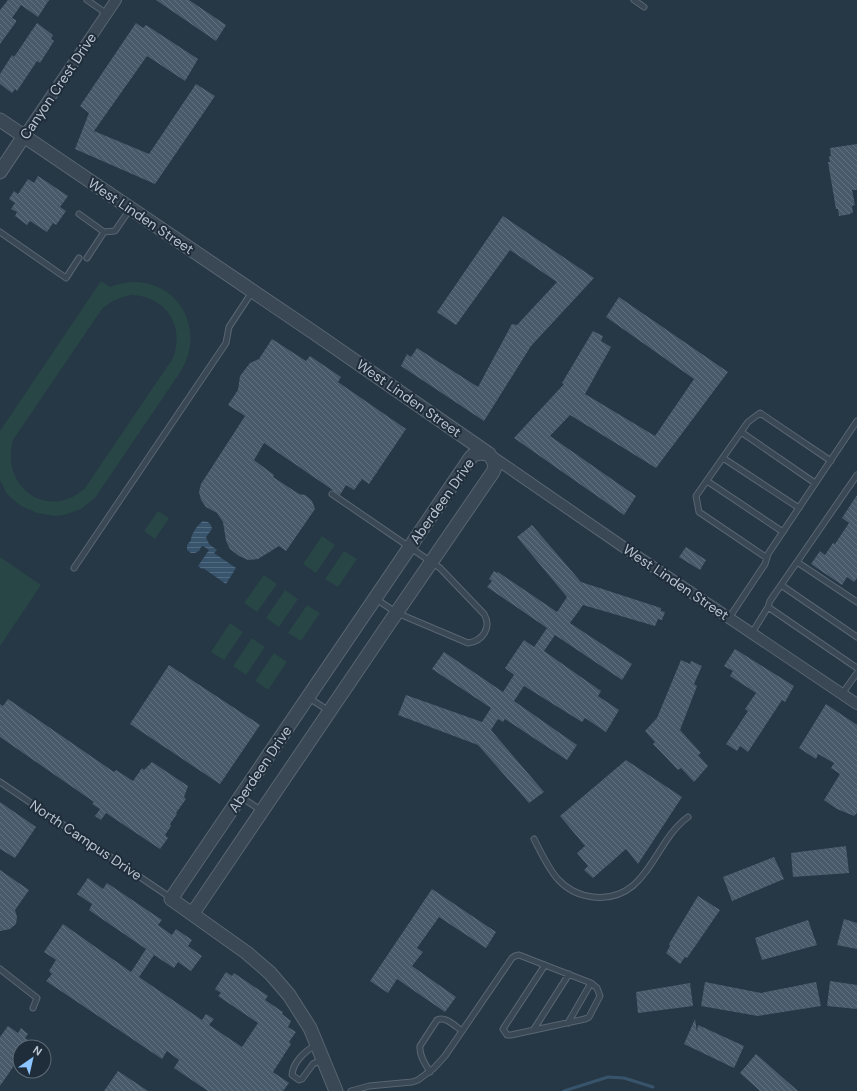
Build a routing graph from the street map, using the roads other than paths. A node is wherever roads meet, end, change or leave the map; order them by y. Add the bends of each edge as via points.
1 (87, 0) edge
2 (116, 0) edge
3 (634, 0) edge
4 (644, 7) dead end
5 (107, 14) junction
6 (0, 120) edge
7 (24, 136) junction
8 (0, 172) edge
9 (131, 209) junction
10 (80, 214) dead end
11 (0, 232) edge
12 (104, 232) junction
13 (79, 258) dead end
14 (87, 258) dead end
15 (252, 291) junction
16 (857, 421) edge
17 (742, 432) junction
18 (489, 454) junction
19 (723, 458) junction
20 (831, 461) junction
21 (857, 475) edge
22 (707, 481) junction
23 (815, 484) junction
24 (332, 494) dead end
25 (799, 508) junction
26 (783, 532) junction
27 (410, 548) junction
28 (767, 558) junction
29 (432, 562) junction
30 (797, 562) junction
31 (74, 568) dead end
32 (781, 585) junction
33 (375, 599) junction
34 (857, 602) edge
35 (768, 607) junction
36 (397, 613) junction
37 (730, 618) junction
38 (752, 633) junction
39 (857, 637) edge
40 (857, 668) edge
41 (857, 673) edge
42 (842, 694) junction
43 (308, 697) junction
44 (857, 704) edge
45 (330, 712) junction
46 (0, 782) edge
47 (241, 797) junction
48 (263, 811) junction
49 (688, 817) dead end
50 (534, 839) dead end
51 (171, 899) junction
52 (193, 913) junction
53 (545, 965) junction
54 (0, 969) edge
55 (569, 974) junction
56 (591, 983) junction
57 (33, 1008) dead end
58 (568, 1023) junction
59 (534, 1029) junction
60 (462, 1031) junction
61 (317, 1045) junction
62 (323, 1059) junction
63 (430, 1072) junction
64 (336, 1091) edge
65 (351, 1091) edge

1 - 5 lane
2 - 5 street, Canyon Crest Drive
3 - 4 lane
5 - 7 street, Canyon Crest Drive
6 - 7 street, West Linden Street
7 - 8 street, Canyon Crest Drive
7 - 9 street, West Linden Street
9 - 12 lane via 115,231
9 - 15 street, West Linden Street
10 - 12 lane
11 - 13 lane via 66,278
12 - 14 lane
15 - 18 street, West Linden Street
15 - 31 lane via 229,327 226,343
16 - 20 lane
17 - 19 lane
17 - 20 lane via 748,422 760,413
17 - 23 lane
18 - 27 street, Aberdeen Drive via 474,454 471,457
18 - 29 street, Aberdeen Drive via 494,462 493,472
18 - 37 street, West Linden Street
19 - 22 lane
19 - 25 lane
20 - 23 lane
21 - 30 lane
22 - 26 lane
22 - 28 lane via 696,496 700,512
23 - 25 lane
24 - 27 lane
25 - 26 lane
26 - 28 lane
27 - 29 lane
27 - 33 street, Aberdeen Drive
28 - 37 lane
29 - 36 street, Aberdeen Drive
29 - 36 lane via 484,614 488,625 484,633 474,642 468,643
30 - 32 lane
30 - 34 lane
32 - 35 lane
32 - 39 lane
33 - 36 lane
33 - 43 street, Aberdeen Drive
35 - 38 lane
35 - 40 lane
36 - 45 street, Aberdeen Drive
37 - 38 street, West Linden Street
38 - 42 street, West Linden Street
41 - 42 lane
42 - 44 street, West Linden Street
43 - 45 lane
43 - 47 street, Aberdeen Drive
45 - 48 street, Aberdeen Drive
46 - 51 lane, North Campus Drive
47 - 48 lane
47 - 51 street, Aberdeen Drive
48 - 52 street, Aberdeen Drive
49 - 50 lane via 674,830 635,885 612,897 582,896 570,890 548,867
51 - 52 street
52 - 61 street via 270,973 301,1013
53 - 55 lane
53 - 59 lane via 503,1029 507,1035
53 - 60 lane via 519,955 512,958
54 - 57 lane via 37,998
55 - 56 lane
55 - 59 lane
56 - 58 lane
56 - 58 lane via 600,992 596,1005 585,1019
58 - 59 lane
60 - 63 lane
60 - 63 lane via 446,1019 437,1020 420,1046 422,1059
61 - 62 street
61 - 62 lane via 305,1052 292,1070 292,1075 299,1080 302,1079 313,1064
62 - 64 street
63 - 65 lane via 412,1082 369,1086

